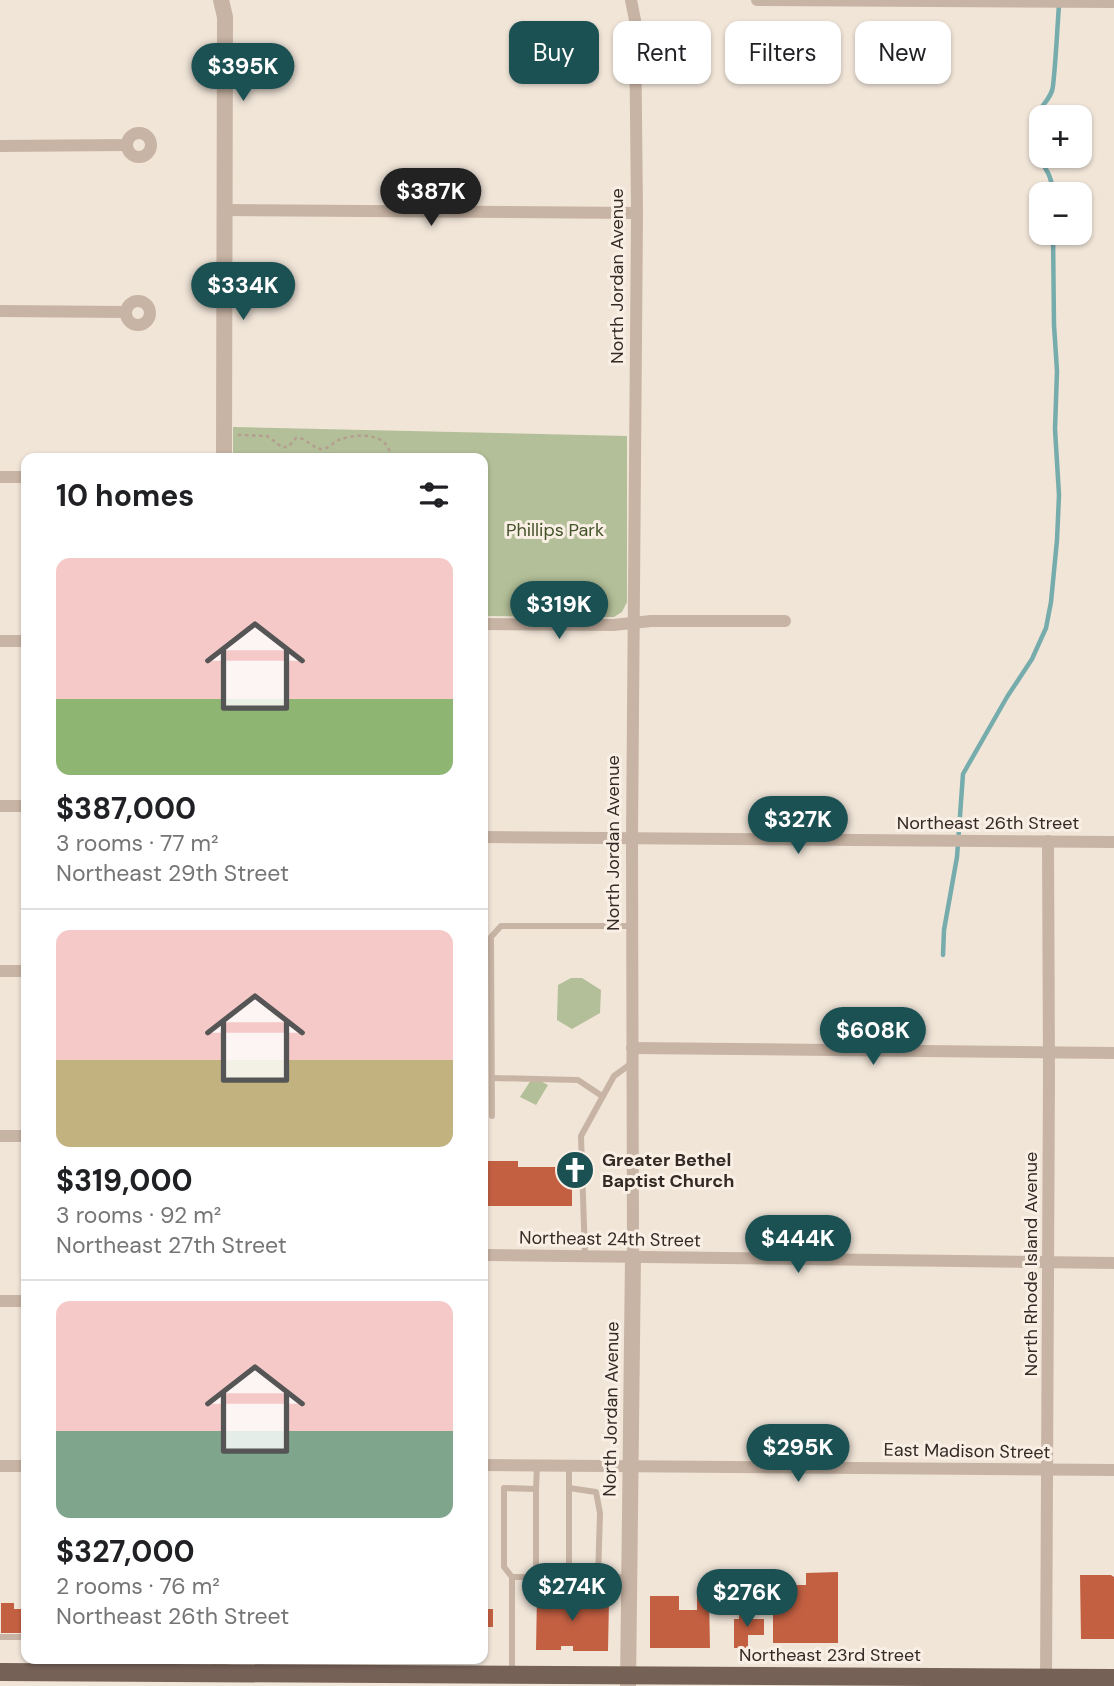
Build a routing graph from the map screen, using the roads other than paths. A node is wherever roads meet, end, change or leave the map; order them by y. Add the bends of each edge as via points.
1 (221, 0) edge
2 (631, 0) edge
3 (757, 0) edge
4 (1051, 1) edge
5 (1114, 2) edge
6 (127, 145) dead end
7 (0, 146) edge
8 (225, 210) junction
9 (637, 213) junction
10 (0, 311) edge
11 (126, 312) dead end
12 (224, 453) edge
13 (0, 477) edge
14 (21, 477) edge
15 (785, 621) dead end
16 (633, 623) junction
17 (488, 624) edge
18 (21, 640) edge
19 (0, 641) edge
20 (0, 806) edge
21 (21, 806) edge
22 (488, 836) edge
23 (632, 838) junction
24 (1048, 841) junction
25 (1114, 842) edge
26 (632, 926) junction
27 (0, 971) edge
28 (21, 971) edge
29 (632, 1048) junction
30 (1049, 1053) junction
31 (1114, 1053) edge
32 (632, 1063) junction
33 (492, 1078) junction
34 (602, 1096) junction
35 (492, 1116) dead end
36 (0, 1136) edge
37 (21, 1136) edge
38 (488, 1255) edge
39 (586, 1256) junction
40 (633, 1256) junction
41 (1048, 1263) junction
42 (1114, 1263) edge
43 (0, 1301) edge
44 (21, 1301) edge
45 (488, 1465) edge
46 (537, 1465) junction
47 (569, 1465) junction
48 (629, 1465) junction
49 (0, 1466) edge
50 (21, 1466) edge
51 (1048, 1469) junction
52 (1114, 1470) edge
53 (569, 1488) junction
54 (536, 1489) junction
55 (512, 1577) junction
56 (536, 1577) junction
57 (569, 1577) junction
58 (598, 1577) junction
59 (628, 1577) junction
60 (0, 1637) edge
61 (21, 1637) edge
62 (312, 1666) edge
63 (352, 1666) edge
64 (0, 1672) edge
65 (48, 1672) edge
66 (220, 1673) edge
67 (516, 1678) edge
68 (1114, 1678) edge
69 (424, 1679) edge
70 (574, 1680) edge
71 (628, 1680) edge
72 (828, 1681) edge
73 (1046, 1682) edge

1 - 8 street via 225,17
2 - 9 street, North Jordan Avenue
3 - 4 street
4 - 5 street
6 - 7 street
8 - 9 street
8 - 12 street
9 - 16 street, North Jordan Avenue
10 - 11 street
13 - 14 street
15 - 16 street
16 - 17 street
16 - 23 street, North Jordan Avenue
18 - 19 street
20 - 21 street
22 - 23 street, Northeast 26th Street
23 - 24 street, Northeast 26th Street
23 - 26 street, North Jordan Avenue
24 - 25 street, Northeast 26th Street
24 - 30 street, North Rhode Island Avenue
26 - 29 street, North Jordan Avenue
26 - 33 lane via 501,926 491,937
27 - 28 street
29 - 30 street
29 - 32 street, North Jordan Avenue
30 - 31 street
30 - 41 street, North Rhode Island Avenue
32 - 34 lane via 614,1076
32 - 40 street, North Jordan Avenue
33 - 34 lane via 578,1080
33 - 35 lane
34 - 39 lane via 581,1136
36 - 37 street
38 - 39 street, Northeast 24th Street
39 - 40 street, Northeast 24th Street
40 - 41 street, Northeast 24th Street
40 - 48 street, North Jordan Avenue
41 - 42 street, Northeast 24th Street
41 - 51 street, North Rhode Island Avenue
43 - 44 street
45 - 46 street, East Madison Street
46 - 47 street, East Madison Street
46 - 54 lane
47 - 48 street, East Madison Street
47 - 53 lane
48 - 51 street, East Madison Street
48 - 59 street, North Jordan Avenue
49 - 50 street
51 - 52 street, East Madison Street
51 - 73 street, North Rhode Island Avenue
53 - 57 lane
53 - 58 lane via 596,1492 600,1513
54 - 55 lane via 504,1488 504,1567
54 - 56 lane
55 - 56 lane
55 - 67 lane
56 - 57 lane
57 - 58 lane
58 - 59 lane
59 - 71 street, North Jordan Avenue
60 - 61 lane
62 - 63 main road, Northeast 23rd Street
62 - 66 main road, Northeast 23rd Street
63 - 69 main road, Northeast 23rd Street
64 - 65 main road, Northeast 23rd Street
65 - 66 main road, Northeast 23rd Street
67 - 69 main road, Northeast 23rd Street
67 - 70 main road, Northeast 23rd Street
68 - 73 main road, Northeast 23rd Street
70 - 71 main road, Northeast 23rd Street
71 - 72 main road, Northeast 23rd Street
72 - 73 main road, Northeast 23rd Street

